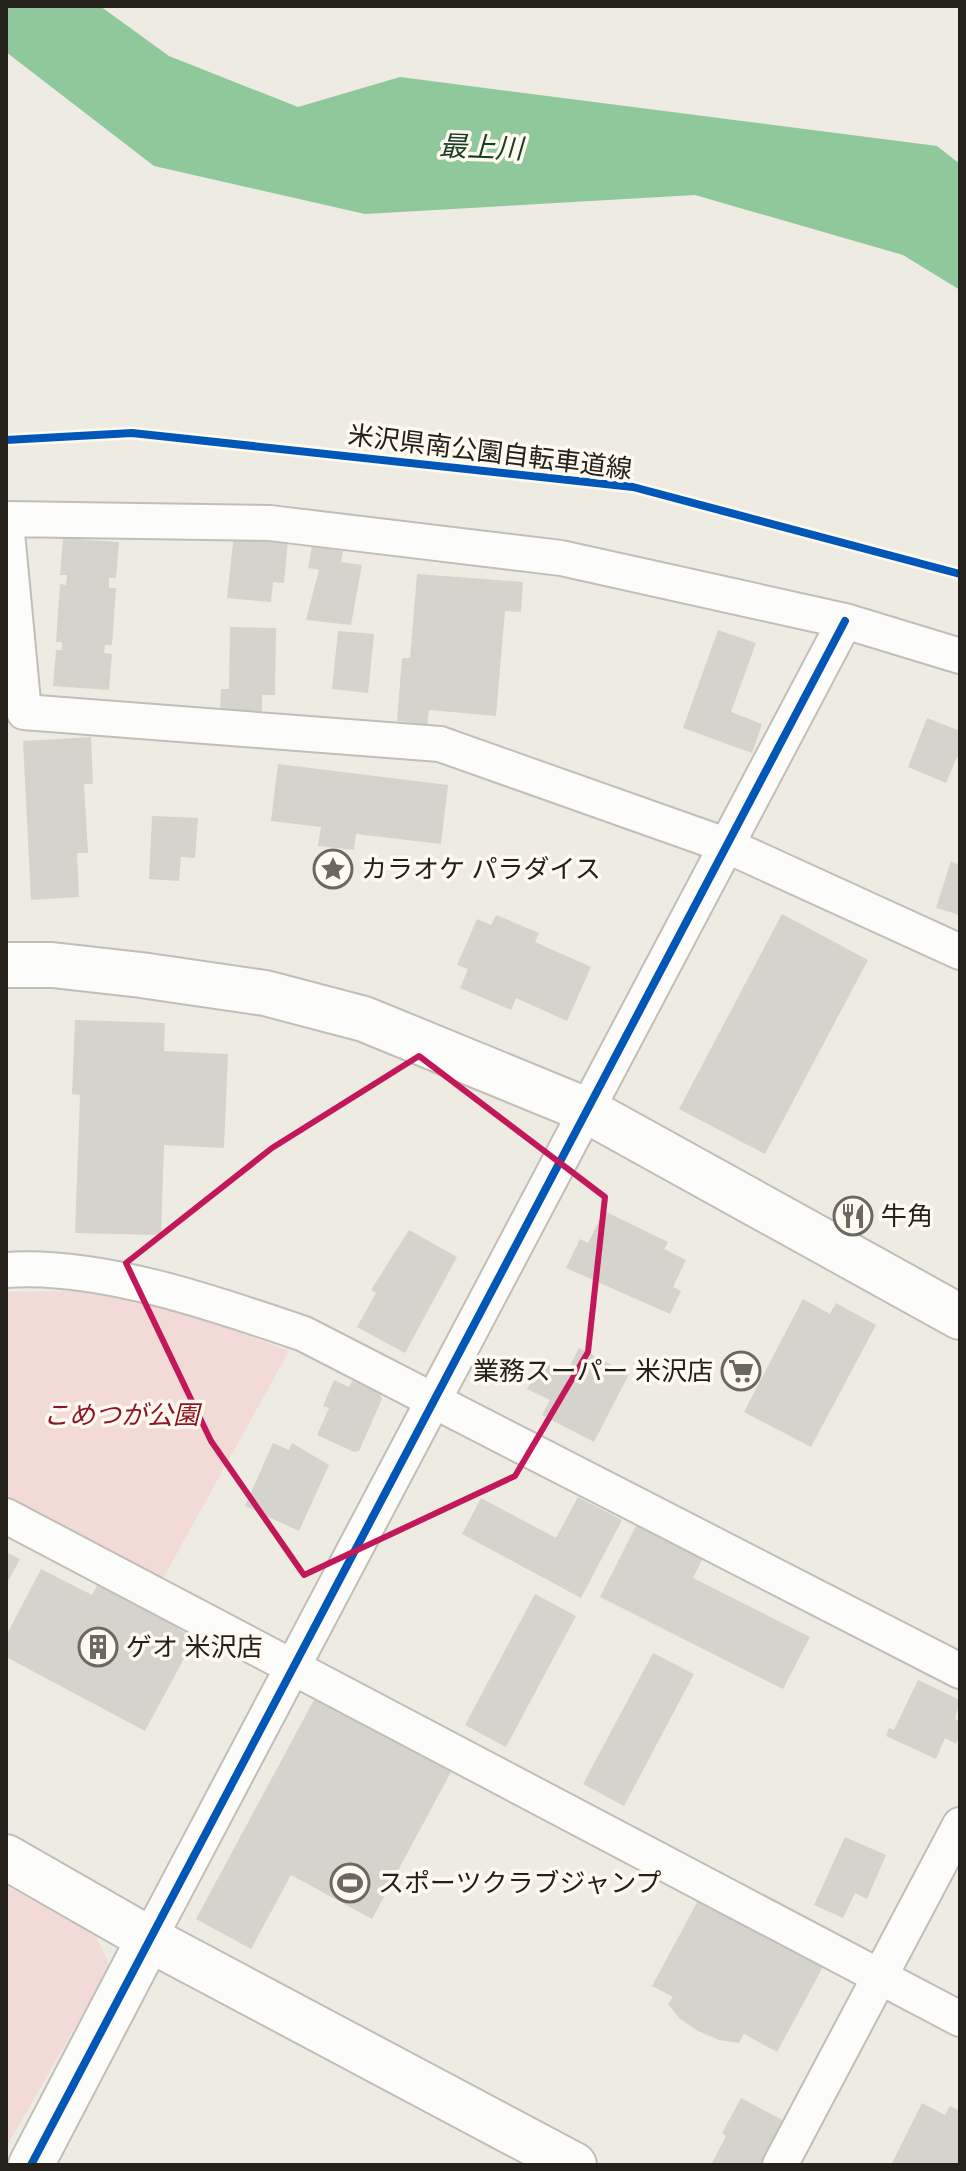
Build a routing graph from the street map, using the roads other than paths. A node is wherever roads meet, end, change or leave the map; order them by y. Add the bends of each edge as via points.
1 (6, 520) edge
2 (845, 621) junction
3 (960, 656) edge
4 (728, 846) junction
5 (960, 952) edge
6 (6, 965) edge
7 (586, 1110) junction
8 (6, 1270) edge
9 (960, 1317) edge
10 (434, 1400) junction
11 (6, 1516) edge
12 (292, 1668) junction
13 (960, 1671) edge
14 (960, 1825) edge
15 (6, 1857) edge
16 (149, 1939) junction
17 (880, 1977) junction
18 (960, 2019) edge
19 (31, 2165) edge
20 (574, 2165) edge
21 (780, 2165) edge

1 - 2 street via 270,523 561,558
1 - 4 street via 24,712 440,744
2 - 3 street
2 - 4 street
4 - 5 street
4 - 7 street
6 - 7 street via 52,965 265,993 364,1019
7 - 9 street
7 - 10 street
8 - 10 street via 87,1276 222,1305 304,1334
10 - 12 street
10 - 13 street
11 - 12 street
12 - 16 street
12 - 17 street
14 - 17 street
15 - 16 street
16 - 19 street
16 - 20 street
17 - 18 street
17 - 21 street

